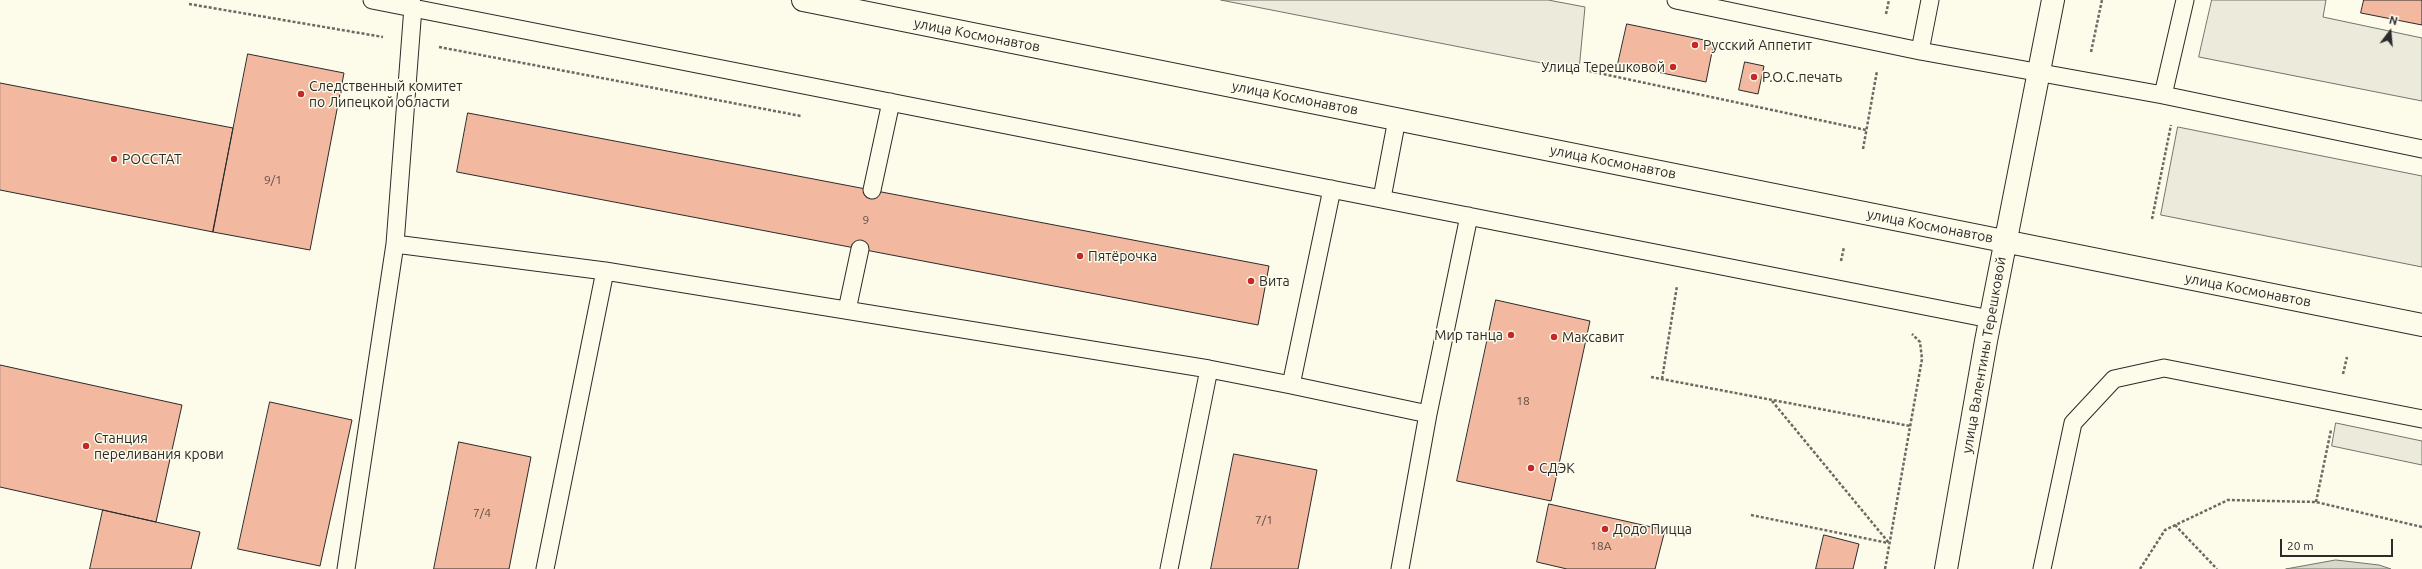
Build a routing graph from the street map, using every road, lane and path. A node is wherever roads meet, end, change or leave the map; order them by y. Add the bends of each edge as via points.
1 (372, 0) edge
2 (803, 0) edge
3 (1676, 0) edge
4 (1889, 0) edge
5 (1930, 0) edge
6 (2053, 0) edge
7 (2102, 0) edge
8 (2185, 0) edge
9 (414, 2) edge
10 (189, 4) dead end
11 (410, 41) junction
12 (1881, 43) junction
13 (1920, 51) junction
14 (2090, 57) dead end
15 (1589, 71) dead end
16 (2039, 73) junction
17 (2170, 96) junction
18 (891, 102) junction
19 (807, 117) dead end
20 (1398, 119) junction
21 (1866, 130) junction
22 (1863, 149) dead end
23 (2422, 149) edge
24 (1332, 189) junction
25 (872, 190) dead end
26 (1382, 198) junction
27 (1469, 216) junction
28 (2152, 219) dead end
29 (2005, 241) junction
30 (395, 244) junction
31 (860, 249) dead end
32 (605, 271) junction
33 (1670, 282) dead end
34 (1677, 284) junction
35 (1685, 285) dead end
36 (847, 310) junction
37 (1990, 319) junction
38 (2422, 325) edge
39 (1908, 330) dead end
40 (1208, 369) junction
41 (1651, 377) dead end
42 (1662, 378) junction
43 (1291, 385) junction
44 (1772, 400) junction
45 (1428, 414) junction
46 (2422, 419) edge
47 (2332, 425) dead end
48 (1910, 426) junction
49 (2316, 502) junction
50 (1751, 515) dead end
51 (2175, 525) junction
52 (2422, 527) edge
53 (1888, 544) junction
54 (346, 569) edge
55 (545, 569) edge
56 (1168, 569) edge
57 (1400, 569) edge
58 (1885, 569) edge
59 (1946, 569) edge
60 (2042, 569) edge
61 (2140, 569) edge
62 (2217, 569) edge

1 - 9 lane
2 - 20 main road, улица Космонавтов
3 - 12 lane
4 - 12 path
5 - 13 lane
6 - 16 main road, улица Валентины Терешковой
7 - 14 path
8 - 17 lane
9 - 11 lane
9 - 18 lane
10 - 11 path
11 - 19 path
11 - 30 lane
12 - 13 lane
12 - 21 path
13 - 16 lane
15 - 21 path
16 - 17 lane
16 - 29 main road, улица Валентины Терешковой
17 - 23 lane
17 - 28 path
18 - 24 lane
18 - 25 lane
20 - 26 lane
20 - 29 main road, улица Космонавтов
21 - 22 path
24 - 26 lane
24 - 43 lane
26 - 27 lane
27 - 37 lane
27 - 45 lane
29 - 37 main road, улица Валентины Терешковой
29 - 38 main road, улица Космонавтов
30 - 32 lane
30 - 54 lane
31 - 36 lane
32 - 36 lane
32 - 55 lane
33 - 34 path
34 - 35 path
34 - 42 path
36 - 40 lane
37 - 59 main road, улица Валентины Терешковой
39 - 48 path via 1920,342 1922,359
40 - 43 lane
40 - 56 lane
41 - 42 path
42 - 44 path
43 - 45 lane
44 - 48 path
44 - 53 path
45 - 57 lane
46 - 60 lane via 2164,368 2114,379 2073,423
47 - 49 path
48 - 53 path
49 - 51 path via 2228,500
49 - 52 path
50 - 53 path
51 - 61 path via 2165,530
51 - 62 path
53 - 58 path

